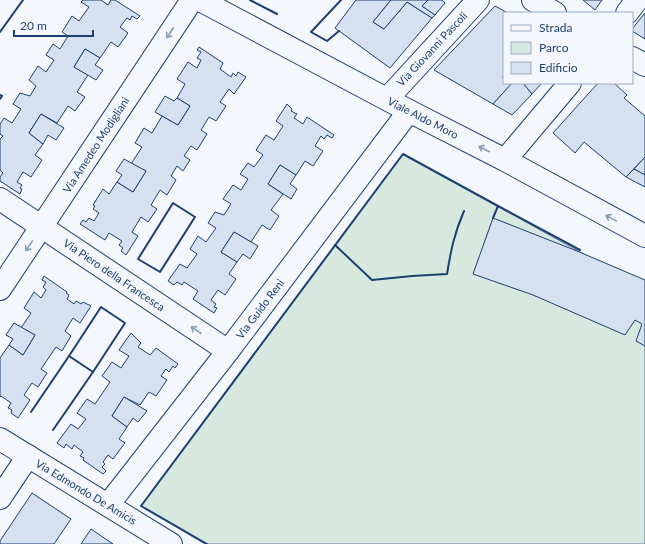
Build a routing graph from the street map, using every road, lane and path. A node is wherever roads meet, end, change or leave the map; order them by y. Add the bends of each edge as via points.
1 (192, 0) edge
2 (200, 0) edge
3 (478, 0) edge
4 (533, 0) edge
5 (636, 0) edge
6 (553, 12) edge
7 (628, 12) edge
8 (633, 59) edge
9 (645, 65) edge
10 (569, 84) edge
11 (387, 99) junction
12 (409, 111) junction
13 (505, 160) junction
14 (0, 199) edge
15 (42, 227) junction
16 (645, 236) edge
17 (0, 289) edge
18 (228, 352) junction
19 (0, 439) edge
20 (28, 456) junction
21 (0, 498) edge
22 (108, 505) junction
23 (171, 544) edge

1 -> 15 street, Via Amedeo Modigliani
2 - 11 street, Viale Aldo Moro
3 - 11 street, Via Giovanni Pascoli
4 - 6 street
5 - 7 street
8 - 9 street
10 - 13 street
11 - 12 street, Viale Aldo Moro
13 -> 12 street, Viale Aldo Moro
12 - 18 street, Via Guido Reni
16 -> 13 street, Viale Aldo Moro
14 - 15 street, Via Piero della Francesca
15 -> 17 street, Via Amedeo Modigliani
18 -> 15 street, Via Piero della Francesca
18 - 22 street, Via Guido Reni
19 - 20 street, Via Edmondo De Amicis
20 - 21 street
20 - 22 street, Via Edmondo De Amicis
22 - 23 street, Via Edmondo De Amicis

